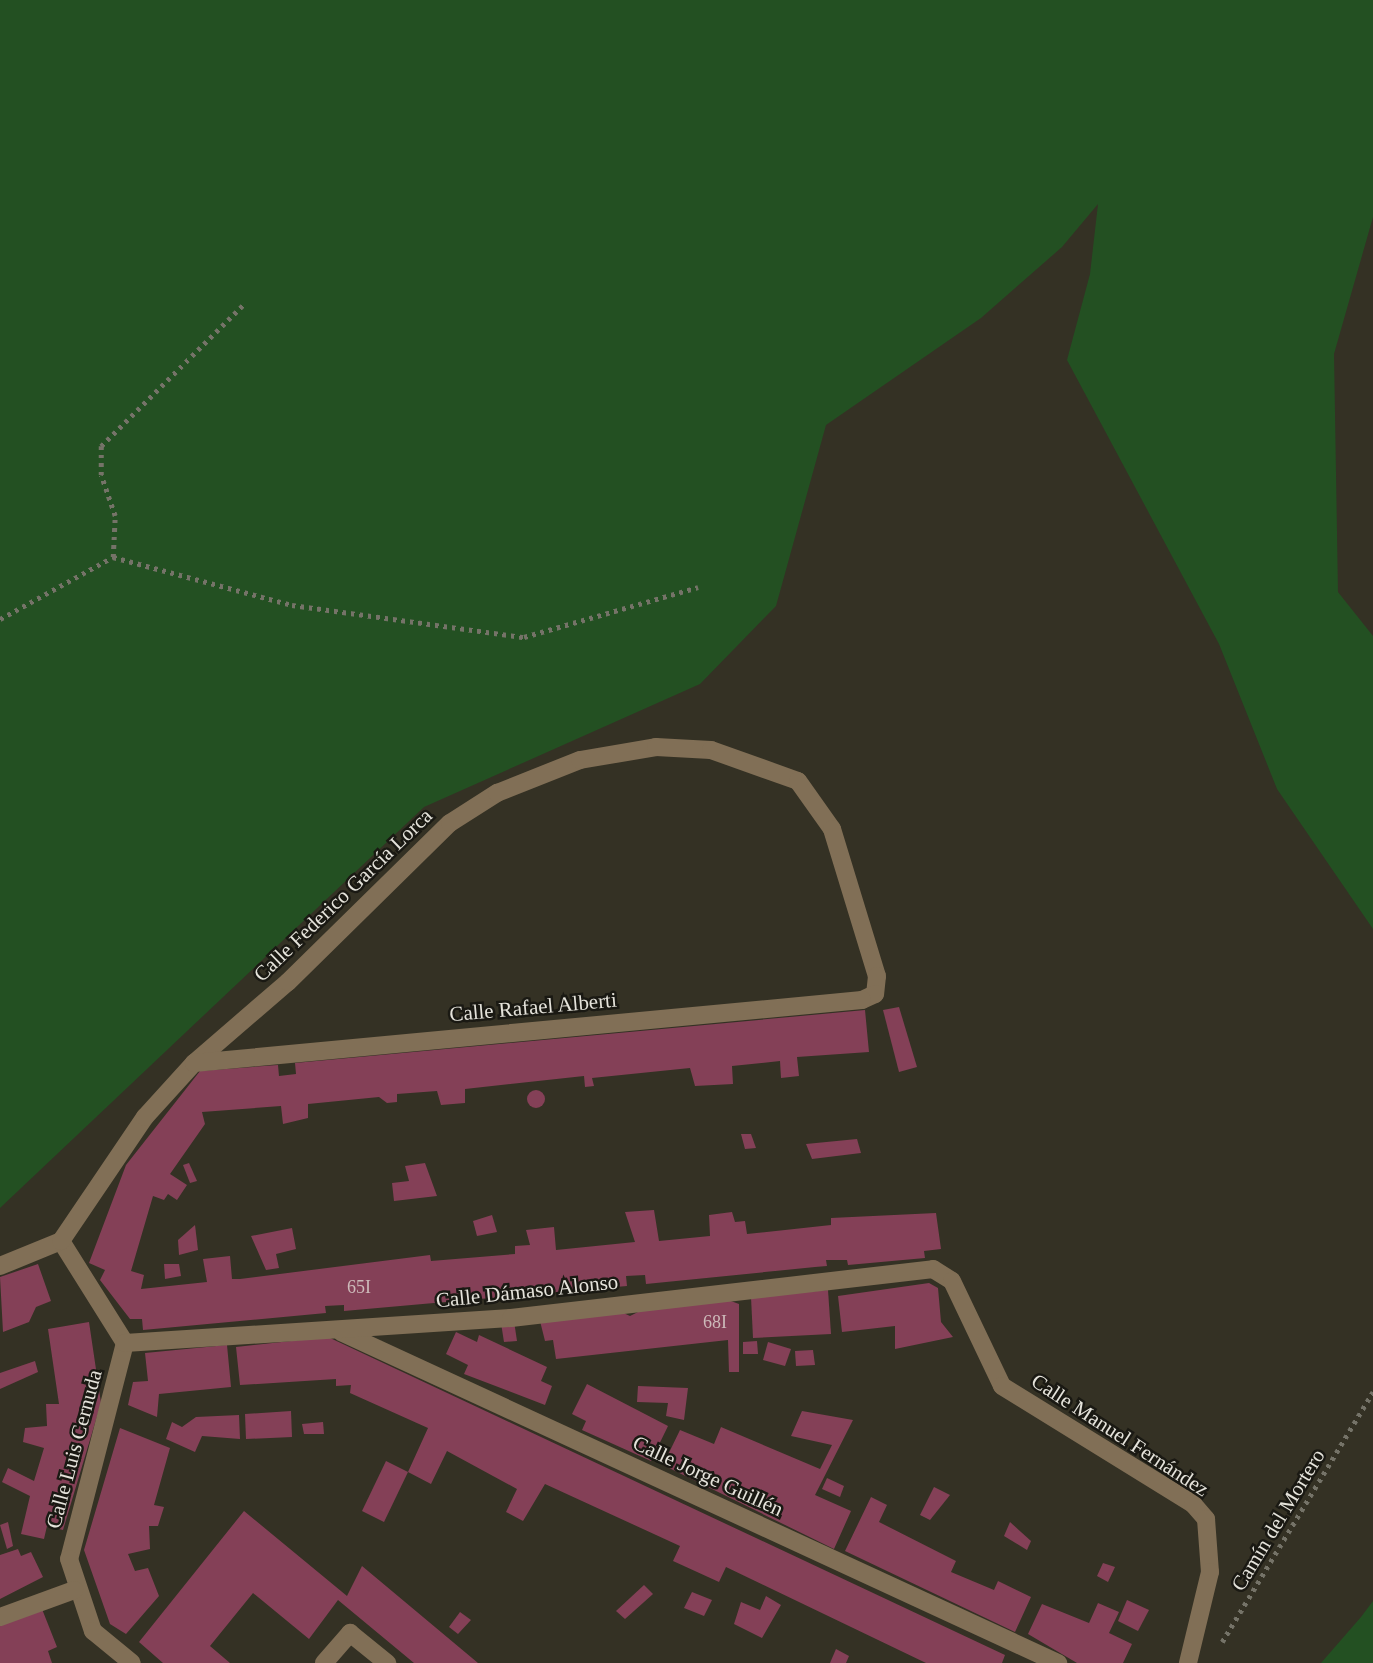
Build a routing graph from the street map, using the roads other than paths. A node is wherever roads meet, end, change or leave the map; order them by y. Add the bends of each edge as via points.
1 (811, 792) joint
2 (194, 1063) junction
3 (61, 1241) junction
4 (0, 1266) edge
5 (933, 1269) joint
6 (338, 1330) junction
7 (125, 1343) junction
8 (74, 1590) junction
9 (0, 1617) edge
10 (132, 1663) edge
11 (324, 1663) edge
12 (387, 1663) edge
13 (1058, 1663) edge
14 (1188, 1663) edge

1 - 2 street, Calle Federico García Lorca via 743,757 656,747 580,760 497,793 450,823 288,982
1 - 2 street, Calle Rafael Alberti via 832,829 877,976 875,994 862,1000
2 - 3 street, Calle Federico García Lorca via 145,1117
3 - 4 street
3 - 7 street
5 - 6 street, Calle Dámaso Alonso via 510,1318
5 - 14 street, Calle Manuel Fernández via 952,1281 1002,1386 1193,1504 1206,1519 1210,1572
6 - 7 street, Calle Dámaso Alonso
6 - 13 street, Calle Jorge Guillén
7 - 8 street, Calle Luis Cernuda via 69,1559
8 - 9 street
8 - 10 street, Calle Luis Cernuda via 93,1631
11 - 12 street via 351,1633

